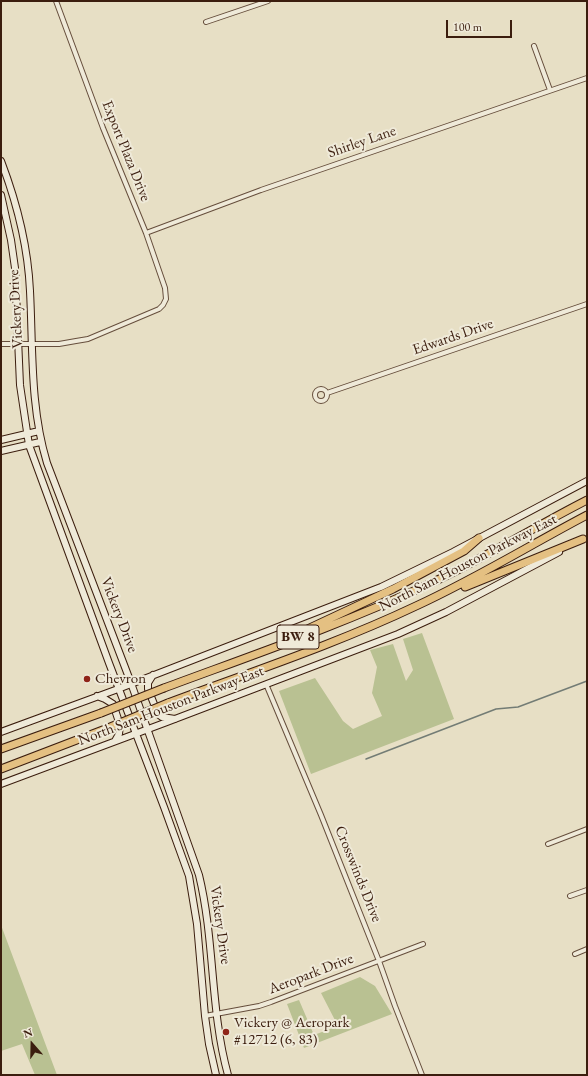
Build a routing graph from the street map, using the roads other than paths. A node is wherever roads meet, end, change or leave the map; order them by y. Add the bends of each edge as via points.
1 (56, 1) edge
2 (268, 1) edge
3 (206, 22) dead end
4 (534, 46) dead end
5 (587, 78) edge
6 (550, 90) junction
7 (1, 162) edge
8 (1, 195) edge
9 (146, 233) junction
10 (587, 304) edge
11 (1, 344) edge
12 (19, 344) junction
13 (31, 344) junction
14 (327, 393) dead end
15 (39, 431) junction
16 (27, 434) junction
17 (1, 440) edge
18 (40, 442) junction
19 (29, 445) junction
20 (1, 451) edge
21 (587, 481) edge
22 (58, 492) junction
23 (48, 496) junction
24 (587, 500) edge
25 (587, 516) edge
26 (479, 538) junction
27 (585, 538) edge
28 (82, 554) junction
29 (70, 558) junction
30 (417, 606) junction
31 (251, 656) junction
32 (153, 675) junction
33 (131, 684) junction
34 (266, 684) junction
35 (118, 689) junction
36 (97, 696) junction
37 (175, 719) junction
38 (147, 729) junction
39 (1, 732) edge
40 (136, 733) junction
41 (115, 741) junction
42 (1, 749) edge
43 (1, 769) edge
44 (1, 784) edge
45 (174, 804) junction
46 (164, 807) junction
47 (587, 829) edge
48 (548, 844) dead end
49 (587, 890) edge
50 (570, 896) dead end
51 (207, 923) junction
52 (197, 924) junction
53 (423, 944) dead end
54 (587, 949) edge
55 (575, 954) dead end
56 (379, 961) junction
57 (216, 1014) junction
58 (205, 1016) junction
59 (216, 1075) edge
60 (228, 1075) edge
61 (422, 1075) edge

1 - 9 street, Export Plaza Drive
2 - 3 street
4 - 6 street
5 - 6 street, Shirley Lane
6 - 9 street, Shirley Lane via 261,190
7 - 13 main road, Vickery Drive via 17,212 27,261
8 - 12 main road, Vickery Drive via 15,268
9 - 13 street, Export Plaza Drive via 165,288 166,299 159,309 88,339 59,344
10 - 14 street, Edwards Drive
11 - 12 street
12 - 13 street
12 - 16 main road, Vickery Drive via 20,385
13 - 15 main road, Vickery Drive
15 - 16 main road
15 - 18 main road, Vickery Drive
16 - 17 main road
16 - 19 main road, Vickery Drive
18 - 19 main road
18 - 22 main road, Vickery Drive
19 - 20 main road
19 - 23 main road, Vickery Drive
21 - 26 main road, North Sam Houston Parkway East
22 - 23 main road
22 - 28 main road, Vickery Drive
23 - 29 main road, Vickery Drive
24 - 31 highway, North Sam Houston Parkway East / BW 8 via 431,583
25 - 30 highway, North Sam Houston Parkway East / BW 8
26 - 31 highway via 464,551 393,589
26 - 32 main road, North Sam Houston Parkway East via 381,587
27 - 30 highway
27 - 34 main road, North Sam Houston Parkway East via 445,613 351,653
28 - 29 main road
28 - 33 main road, Vickery Drive
29 - 35 main road, Vickery Drive
30 - 43 highway, North Sam Houston Parkway East / BW 8, bridge
31 - 42 highway, North Sam Houston Parkway East / BW 8, bridge
32 - 33 main road, North Sam Houston Parkway East
32 - 37 main road via 148,683 148,689 158,714
33 - 35 main road, North Sam Houston Parkway East
33 - 38 main road, Vickery Drive
34 - 37 main road, North Sam Houston Parkway East
34 - 56 street, Crosswinds Drive
35 - 36 main road, North Sam Houston Parkway East
35 - 40 main road, Vickery Drive
36 - 39 main road, North Sam Houston Parkway East
36 - 41 main road via 113,704 120,725
37 - 38 main road, North Sam Houston Parkway East
38 - 40 main road, North Sam Houston Parkway East
38 - 45 main road, Vickery Drive
40 - 41 main road, North Sam Houston Parkway East
40 - 46 main road, Vickery Drive
41 - 44 main road, North Sam Houston Parkway East
45 - 46 main road
45 - 51 main road, Vickery Drive via 204,893
46 - 52 main road, Vickery Drive via 189,876
47 - 48 street
49 - 50 street
51 - 52 main road
51 - 57 main road, Vickery Drive
52 - 58 main road, Vickery Drive
53 - 56 street, Aeropark Drive
54 - 55 street
56 - 57 street, Aeropark Drive via 265,1004
56 - 61 street, Crosswinds Drive
57 - 58 street, Aeropark Drive
57 - 60 main road, Vickery Drive
58 - 59 main road, Vickery Drive

